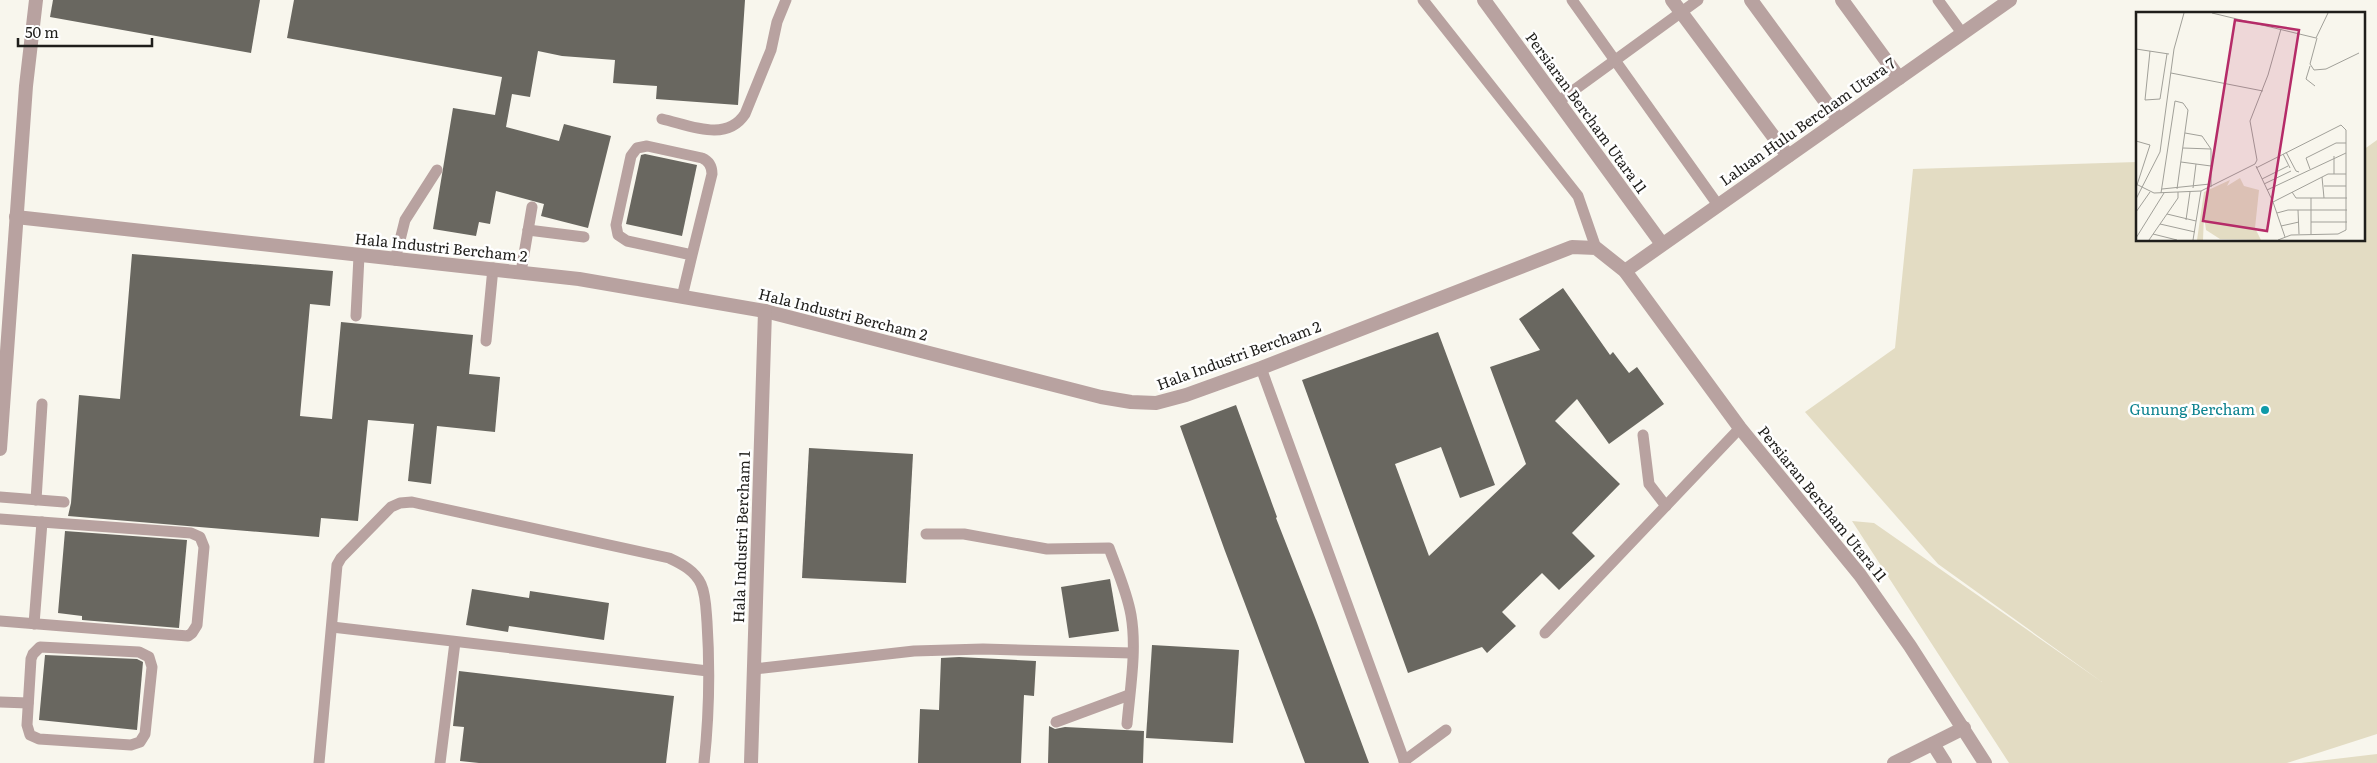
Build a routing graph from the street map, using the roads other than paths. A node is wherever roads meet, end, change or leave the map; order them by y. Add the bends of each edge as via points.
1 (36, 0) edge
2 (786, 0) edge
3 (1423, 0) edge
4 (1484, 0) edge
5 (1572, 0) edge
6 (1672, 0) edge
7 (1698, 0) edge
8 (1751, 0) edge
9 (1842, 0) edge
10 (1938, 0) edge
11 (2010, 0) edge
12 (1681, 12) junction
13 (1962, 33) junction
14 (1616, 60) junction
15 (1899, 78) junction
16 (1559, 101) junction
17 (662, 119) dead end
18 (1839, 120) junction
19 (1788, 156) junction
20 (437, 170) dead end
21 (1718, 205) junction
22 (532, 208) dead end
23 (16, 217) junction
24 (528, 230) junction
25 (584, 237) dead end
26 (1662, 244) junction
27 (1596, 248) junction
28 (692, 255) junction
29 (359, 256) junction
30 (394, 260) junction
31 (493, 268) junction
32 (1625, 271) junction
33 (521, 272) junction
34 (682, 297) junction
35 (765, 311) junction
36 (356, 316) dead end
37 (486, 341) dead end
38 (1261, 368) junction
39 (42, 404) dead end
40 (1740, 428) junction
41 (1643, 435) dead end
42 (0, 449) edge
43 (0, 497) edge
44 (36, 500) junction
45 (64, 502) dead end
46 (1666, 506) junction
47 (0, 519) edge
48 (42, 522) junction
49 (926, 534) dead end
50 (0, 621) edge
51 (34, 624) junction
52 (332, 627) junction
53 (1545, 633) dead end
54 (455, 642) junction
55 (1132, 653) junction
56 (754, 669) junction
57 (708, 671) junction
58 (1129, 695) junction
59 (0, 702) edge
60 (28, 703) junction
61 (1056, 722) dead end
62 (1128, 724) dead end
63 (1964, 728) junction
64 (1446, 730) dead end
65 (1933, 744) junction
66 (1404, 762) edge
67 (319, 763) edge
68 (440, 763) edge
69 (704, 763) edge
70 (751, 763) edge
71 (1894, 763) edge
72 (1945, 763) edge
73 (1985, 763) edge

1 - 23 street
2 - 17 lane via 776,22 771,50 739,122 731,128 712,130
3 - 27 lane via 1578,196
4 - 16 street, Persiaran Bercham Utara 11
5 - 14 lane
6 - 12 street
7 - 12 lane
8 - 18 street
9 - 15 street
10 - 13 lane
11 - 13 street, Laluan Hulu Bercham Utara 7
12 - 14 lane
12 - 19 street
13 - 15 street, Laluan Hulu Bercham Utara 7
14 - 16 lane
14 - 21 lane
15 - 18 street, Laluan Hulu Bercham Utara 7
16 - 26 street, Persiaran Bercham Utara 11
18 - 19 street, Laluan Hulu Bercham Utara 7
19 - 21 street, Laluan Hulu Bercham Utara 7
20 - 30 lane via 405,220
21 - 26 street, Laluan Hulu Bercham Utara 7
22 - 24 lane
23 - 29 street, Hala Industri Bercham 2
23 - 42 street
24 - 25 lane
24 - 33 lane
26 - 32 street, Laluan Hulu Bercham Utara 7
27 - 32 street
27 - 38 street, Hala Industri Bercham 2 via 1572,247
28 - 28 lane via 712,174 710,164 706,160 647,146 637,148 631,156 618,215 618,235 626,241
28 - 34 lane
29 - 30 street, Hala Industri Bercham 2
29 - 36 lane
30 - 31 street, Hala Industri Bercham 2
31 - 33 street, Hala Industri Bercham 2
31 - 37 lane
32 - 40 street, Persiaran Bercham Utara 11
33 - 34 street, Hala Industri Bercham 2
34 - 35 street, Hala Industri Bercham 2
35 - 38 street, Hala Industri Bercham 2 via 1131,402 1156,403
35 - 56 street, Hala Industri Bercham 1
38 - 66 lane
39 - 44 lane
40 - 46 lane
40 - 63 street, Persiaran Bercham Utara 11 via 1860,575
41 - 46 lane via 1649,484
43 - 44 lane
44 - 45 lane
46 - 53 lane
47 - 48 lane
48 - 51 lane
48 - 51 lane via 191,533 200,537 204,547 197,625 188,636
49 - 55 lane via 964,534 1047,549 1109,548 1131,614
50 - 51 lane
52 - 54 lane
52 - 57 lane via 335,575 341,558 391,507 412,502 682,563 702,584 706,604
52 - 67 lane
54 - 57 lane
54 - 68 lane
55 - 56 lane via 983,649 914,651
55 - 58 lane
56 - 70 street, Hala Industri Bercham 1
57 - 69 lane
58 - 61 lane
58 - 62 lane
59 - 60 lane
60 - 60 lane via 28,730 34,738 136,745 145,734 151,662 149,657 139,652 40,647 32,654
63 - 65 street
63 - 73 street, Persiaran Bercham Utara 11
64 - 66 lane
65 - 71 street
65 - 72 street

